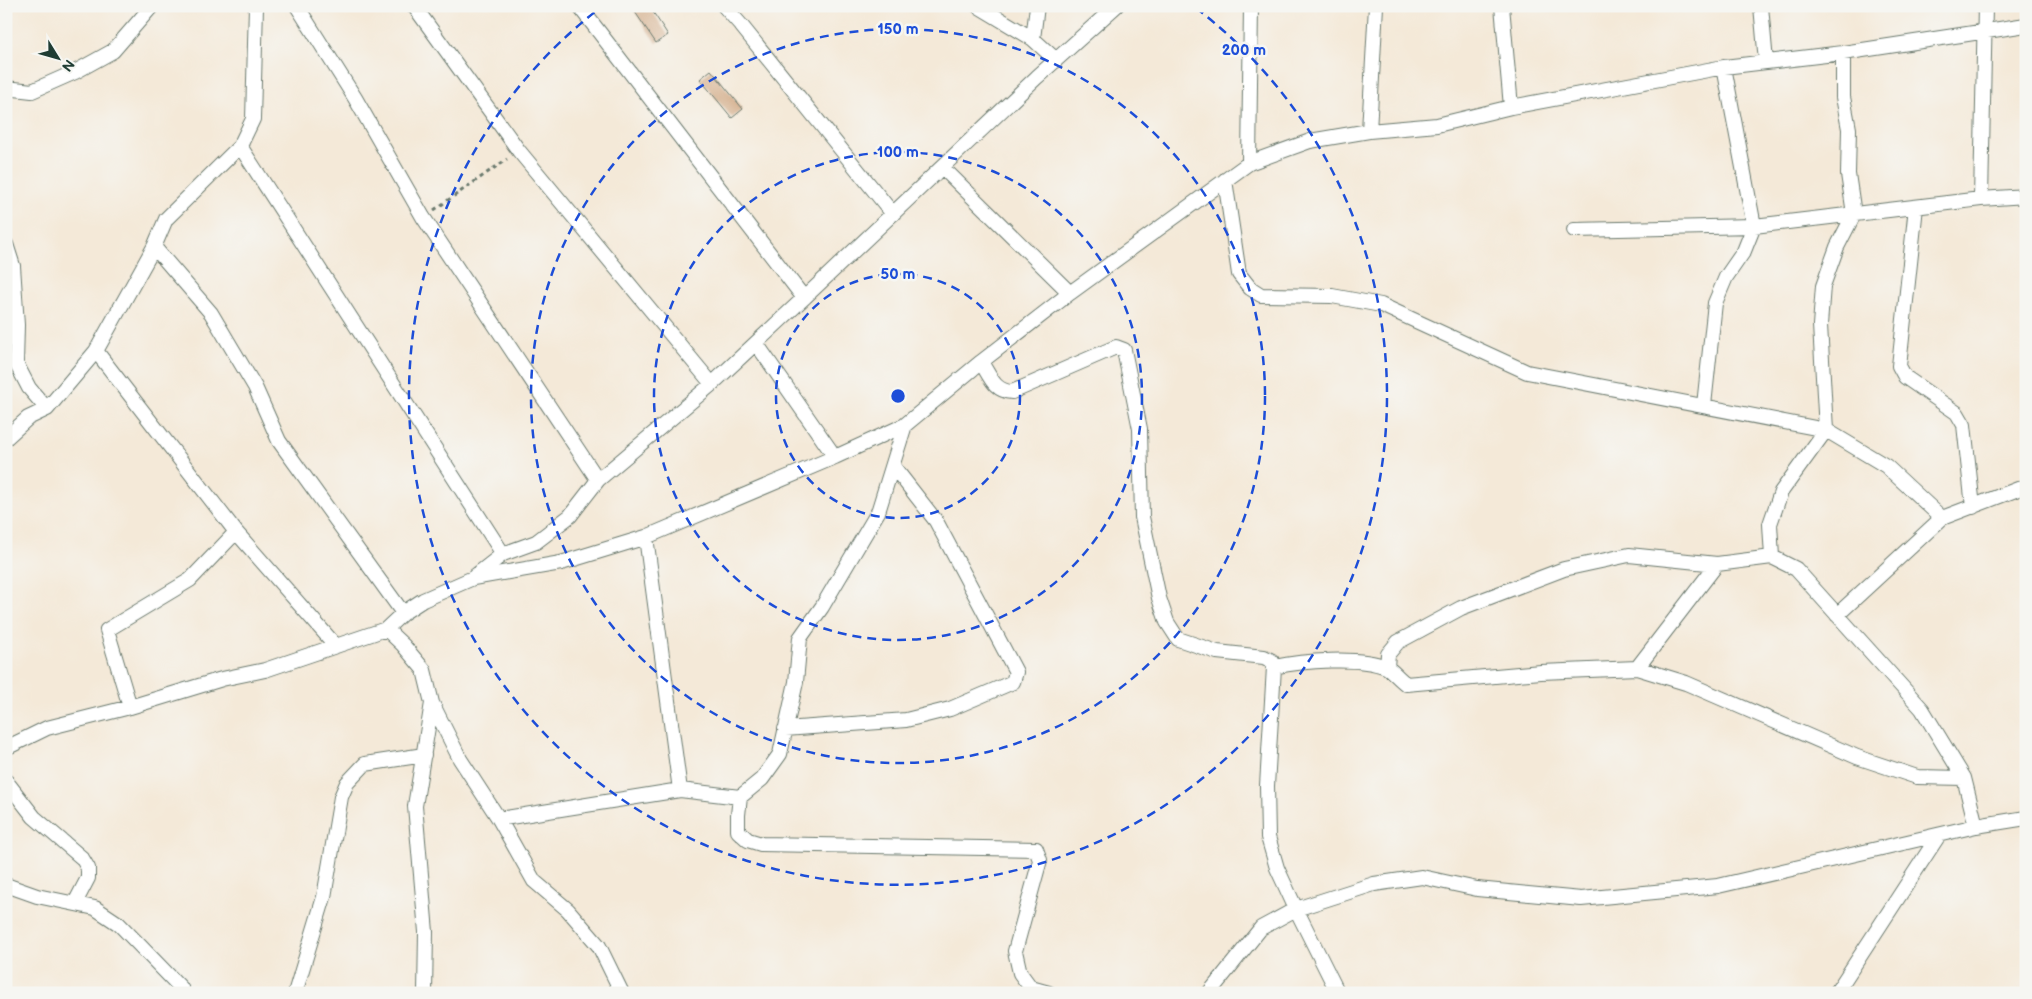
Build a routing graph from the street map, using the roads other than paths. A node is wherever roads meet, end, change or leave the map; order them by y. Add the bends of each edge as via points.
1 (152, 6) edge
2 (256, 6) edge
3 (298, 6) edge
4 (414, 6) edge
5 (578, 6) edge
6 (724, 6) edge
7 (978, 6) edge
8 (1037, 6) edge
9 (1116, 6) edge
10 (1251, 6) edge
11 (1376, 6) edge
12 (1502, 6) edge
13 (1761, 6) edge
14 (1985, 6) edge
15 (2026, 25) edge
16 (1985, 31) junction
17 (1033, 39) junction
18 (1843, 53) junction
19 (1056, 60) junction
20 (1766, 62) junction
21 (1724, 67) junction
22 (6, 88) edge
23 (1511, 107) junction
24 (1369, 131) junction
25 (240, 146) junction
26 (1249, 163) junction
27 (942, 167) junction
28 (1225, 180) junction
29 (2026, 196) edge
30 (1981, 199) junction
31 (1916, 207) junction
32 (893, 214) junction
33 (1854, 214) junction
34 (1754, 226) junction
35 (1574, 230) dead end
36 (6, 244) edge
37 (154, 247) junction
38 (1070, 293) junction
39 (804, 298) junction
40 (756, 343) junction
41 (96, 351) junction
42 (981, 362) junction
43 (712, 384) junction
44 (1704, 406) junction
45 (47, 409) junction
46 (905, 425) junction
47 (1826, 430) junction
48 (6, 438) edge
49 (835, 457) junction
50 (892, 466) junction
51 (598, 480) junction
52 (2026, 486) edge
53 (1973, 507) junction
54 (1942, 518) junction
55 (236, 532) junction
56 (646, 537) junction
57 (503, 554) junction
58 (1772, 557) junction
59 (1717, 564) junction
60 (472, 578) junction
61 (403, 613) junction
62 (1837, 616) junction
63 (386, 629) junction
64 (336, 646) junction
65 (1274, 667) junction
66 (1387, 667) junction
67 (1637, 668) junction
68 (432, 703) junction
69 (130, 707) junction
70 (786, 729) junction
71 (6, 748) edge
72 (424, 755) junction
73 (1964, 778) junction
74 (6, 781) edge
75 (680, 790) junction
76 (740, 797) junction
77 (2026, 818) edge
78 (499, 819) junction
79 (1976, 826) junction
80 (1938, 835) junction
81 (6, 885) edge
82 (75, 903) junction
83 (1296, 909) junction
84 (622, 992) edge
85 (183, 993) edge
86 (295, 993) edge
87 (425, 993) edge
88 (1049, 993) edge
89 (1208, 993) edge
90 (1338, 993) edge
91 (1836, 993) edge

1 - 22 street via 112,51 75,72 32,91
2 - 25 street via 253,119
3 - 51 street via 423,217
4 - 43 street via 519,151
5 - 39 street
6 - 32 street
7 - 17 street
8 - 17 street
9 - 19 street
10 - 26 street
11 - 24 street
12 - 23 street
13 - 20 street
14 - 16 street
15 - 16 street
16 - 18 street
16 - 30 street
17 - 19 street
18 - 20 street
18 - 33 street via 1843,97 1849,129 1848,174
19 - 27 street
20 - 21 street
21 - 23 street
21 - 34 street
23 - 24 street via 1437,125
24 - 26 street via 1310,142
25 - 37 street via 166,219
25 - 57 street
26 - 28 street
27 - 32 street
27 - 38 street
28 - 38 street
28 - 44 street via 1239,274 1250,288 1262,295 1332,296 1381,305 1527,372
29 - 30 street
30 - 31 street
31 - 33 street
31 - 53 street via 1899,366 1905,377 1957,413 1964,425
32 - 39 street
33 - 34 street
33 - 47 street via 1823,286 1820,325
34 - 35 street
34 - 44 street via 1715,303
36 - 45 street via 14,276 16,363 29,388
37 - 41 street
37 - 61 street via 211,313 255,387 279,441
38 - 42 street
39 - 40 street
40 - 43 street
40 - 49 street
41 - 45 street
41 - 55 street
42 - 46 street
42 - 65 street via 996,386 1003,392 1012,392 1116,347 1124,350 1140,429 1142,517 1167,622 1178,639 1217,652 1264,657 1272,661
43 - 51 street
44 - 47 street
45 - 48 street via 28,418
46 - 49 street
46 - 50 street
47 - 54 street via 1886,466
47 - 58 street via 1781,492 1770,524
49 - 56 street
50 - 70 street via 878,512 800,638 796,682
50 - 70 street via 936,521 1016,677 1013,682 950,709 906,720
51 - 57 street via 570,516 536,542
52 - 53 street
53 - 54 street
54 - 62 street
55 - 64 street
55 - 69 street via 190,580 107,630
56 - 60 street via 561,564
56 - 75 street
57 - 60 street
58 - 59 street
58 - 62 street via 1796,568
59 - 66 street via 1629,555 1564,569 1461,608 1398,642 1388,654
59 - 67 street
60 - 61 street via 423,600
61 - 63 street
62 - 73 street via 1922,709
63 - 64 street
63 - 68 street via 424,670
64 - 69 street via 265,670 222,679
65 - 66 street via 1298,662 1360,662
65 - 83 street via 1267,786 1268,837 1277,868
66 - 67 street via 1406,684 1541,672
67 - 73 street via 1686,683 1858,757 1917,777
68 - 72 street
68 - 78 street via 460,759
69 - 71 street via 47,728
70 - 76 street via 780,754 762,779
72 - 86 street via 365,764 347,783 341,797 324,897
72 - 87 street via 415,806 426,932
73 - 79 street
74 - 82 street via 34,817 82,858 88,868 88,878
75 - 76 street
75 - 78 street
76 - 88 street via 738,831 748,840 761,844 1036,849 1040,860 1015,951 1020,972 1031,988
77 - 79 street
78 - 84 street via 534,881 568,910 599,946
79 - 80 street
80 - 83 street via 1718,886 1581,898 1477,889 1422,876 1374,884
80 - 91 street
81 - 82 street via 37,896
82 - 85 street via 95,908 119,924
83 - 89 street via 1261,928
83 - 90 street

